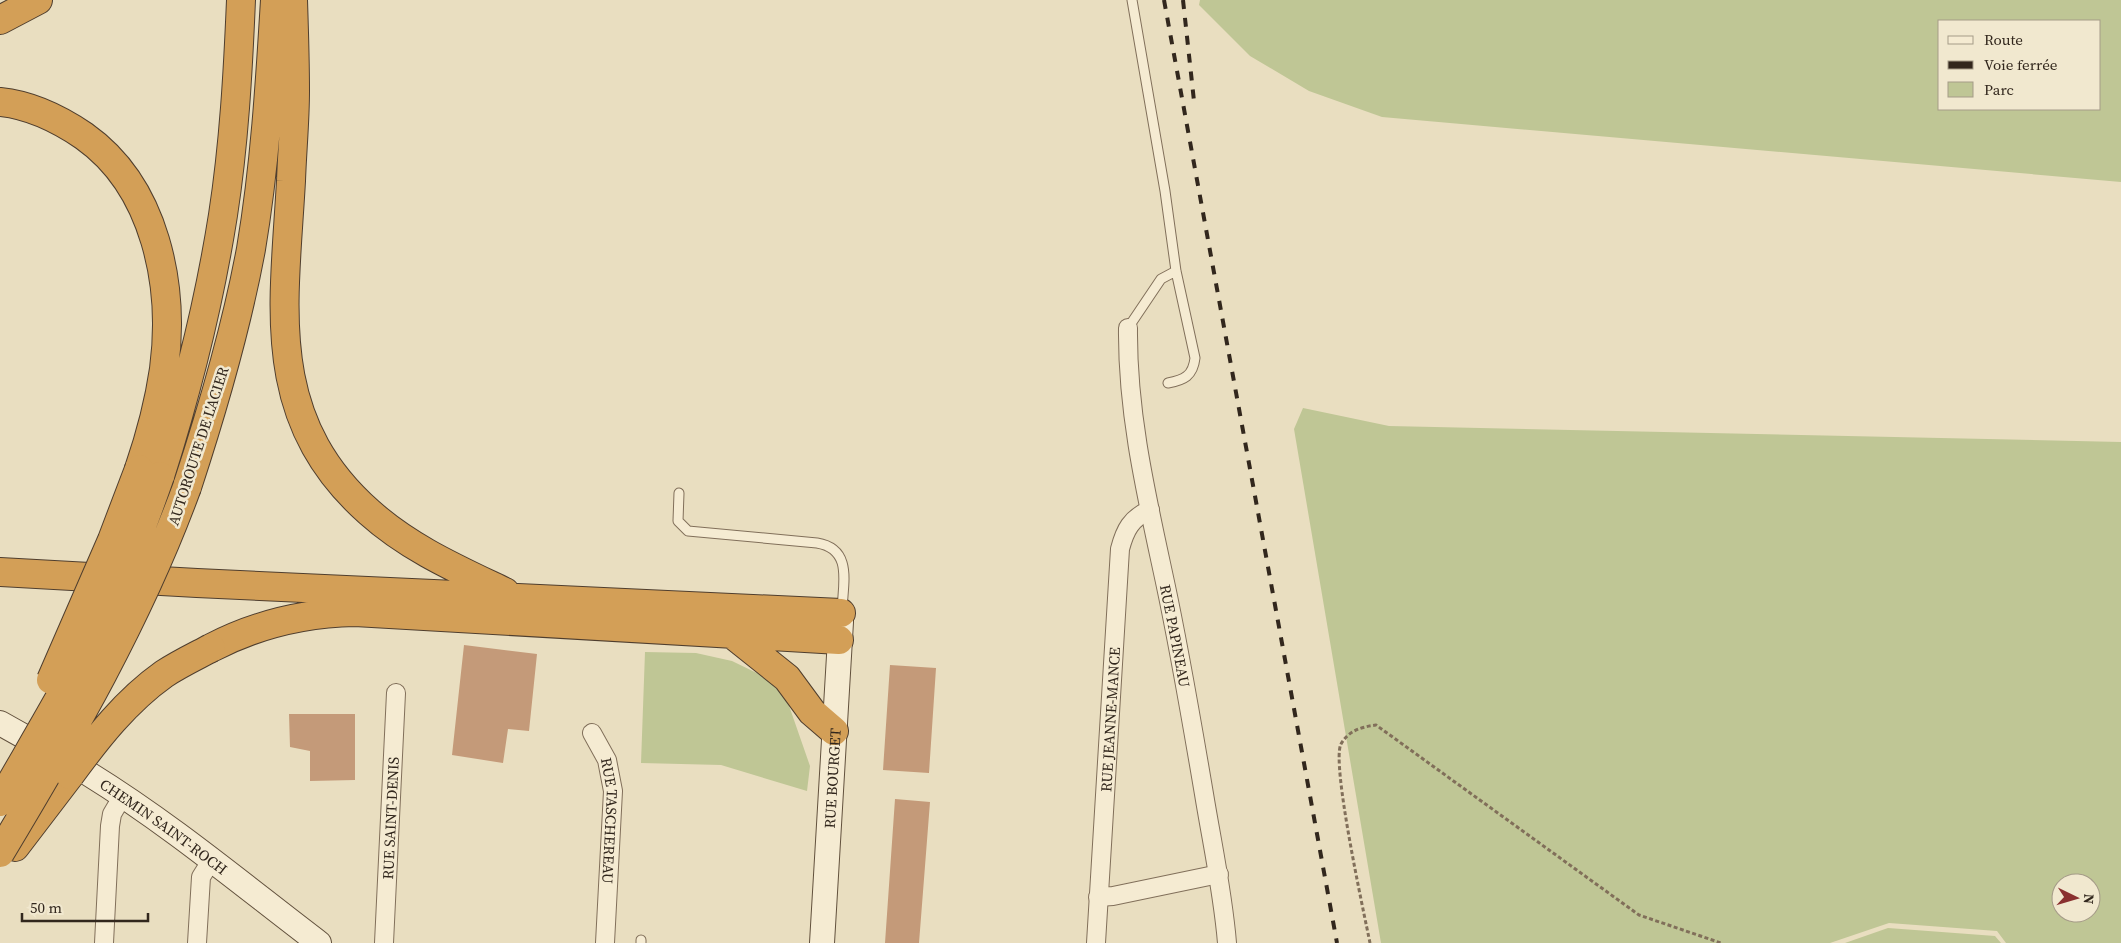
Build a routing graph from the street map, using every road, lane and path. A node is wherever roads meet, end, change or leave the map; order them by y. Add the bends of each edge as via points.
1 (38, 0) edge
2 (242, 0) edge
3 (275, 0) edge
4 (293, 0) edge
5 (1132, 0) edge
6 (0, 20) edge
7 (0, 102) edge
8 (1176, 271) junction
9 (1128, 328) joint
10 (1168, 383) dead end
11 (149, 473) junction
12 (679, 493) dead end
13 (1150, 510) junction
14 (0, 572) edge
15 (515, 597) junction
16 (841, 613) junction
17 (732, 634) junction
18 (839, 640) junction
19 (396, 693) dead end
20 (0, 723) edge
21 (834, 730) junction
22 (592, 733) dead end
23 (0, 797) edge
24 (122, 797) junction
25 (0, 802) edge
26 (0, 853) edge
27 (211, 861) junction
28 (0, 866) edge
29 (1219, 874) junction
30 (1098, 897) junction
31 (104, 943) edge
32 (197, 943) edge
33 (319, 943) edge
34 (384, 943) edge
35 (604, 943) edge
36 (822, 943) edge
37 (1096, 943) edge
38 (1227, 943) edge
39 (1370, 943) edge
40 (1721, 943) edge

1 - 6 highway
2 - 11 highway, AUTOROUTE DE L'ACIER via 232,146 218,244 198,341
3 - 26 highway, AUTOROUTE DE L'ACIER, bridge via 264,156 250,251 222,378 159,559 85,707
4 - 15 highway via 295,92 284,308 288,370 297,406 326,463 368,512 403,540 445,565
5 - 8 lane
7 - 11 highway via 20,105 53,118 93,143 122,172 144,210 162,276 166,345
8 - 9 lane via 1162,279
8 - 10 lane via 1195,358 1189,376
9 - 13 street, RUE PAPINEAU via 1131,405
11 - 23 highway, bridge via 112,540
11 - 25 highway, AUTOROUTE DE L'ACIER, bridge via 137,539 107,607
12 - 16 lane via 678,521 688,531 817,543 834,549 844,567
13 - 29 street, RUE PAPINEAU
13 - 30 street, RUE JEANNE-MANCE via 1128,524 1120,549
14 - 15 highway
15 - 16 highway
16 - 18 main road, RUE BOURGET
17 - 18 highway
17 - 21 highway via 787,678 812,712
17 - 28 highway, bridge via 334,612 246,631 165,674 122,711
18 - 21 main road, RUE BOURGET
19 - 34 street, RUE SAINT-DENIS
20 - 24 main road, CHEMIN SAINT-ROCH via 90,774
21 - 36 main road, RUE BOURGET
22 - 35 street, RUE TASCHEREAU via 607,760 613,791
24 - 27 main road, CHEMIN SAINT-ROCH
24 - 31 street via 112,814 110,826
27 - 32 street via 201,877
27 - 33 main road, CHEMIN SAINT-ROCH
29 - 30 street
29 - 38 street, RUE PAPINEAU
30 - 37 street, RUE JEANNE-MANCE
39 - 40 path via 1339,776 1340,745 1356,728 1376,725 1639,915

